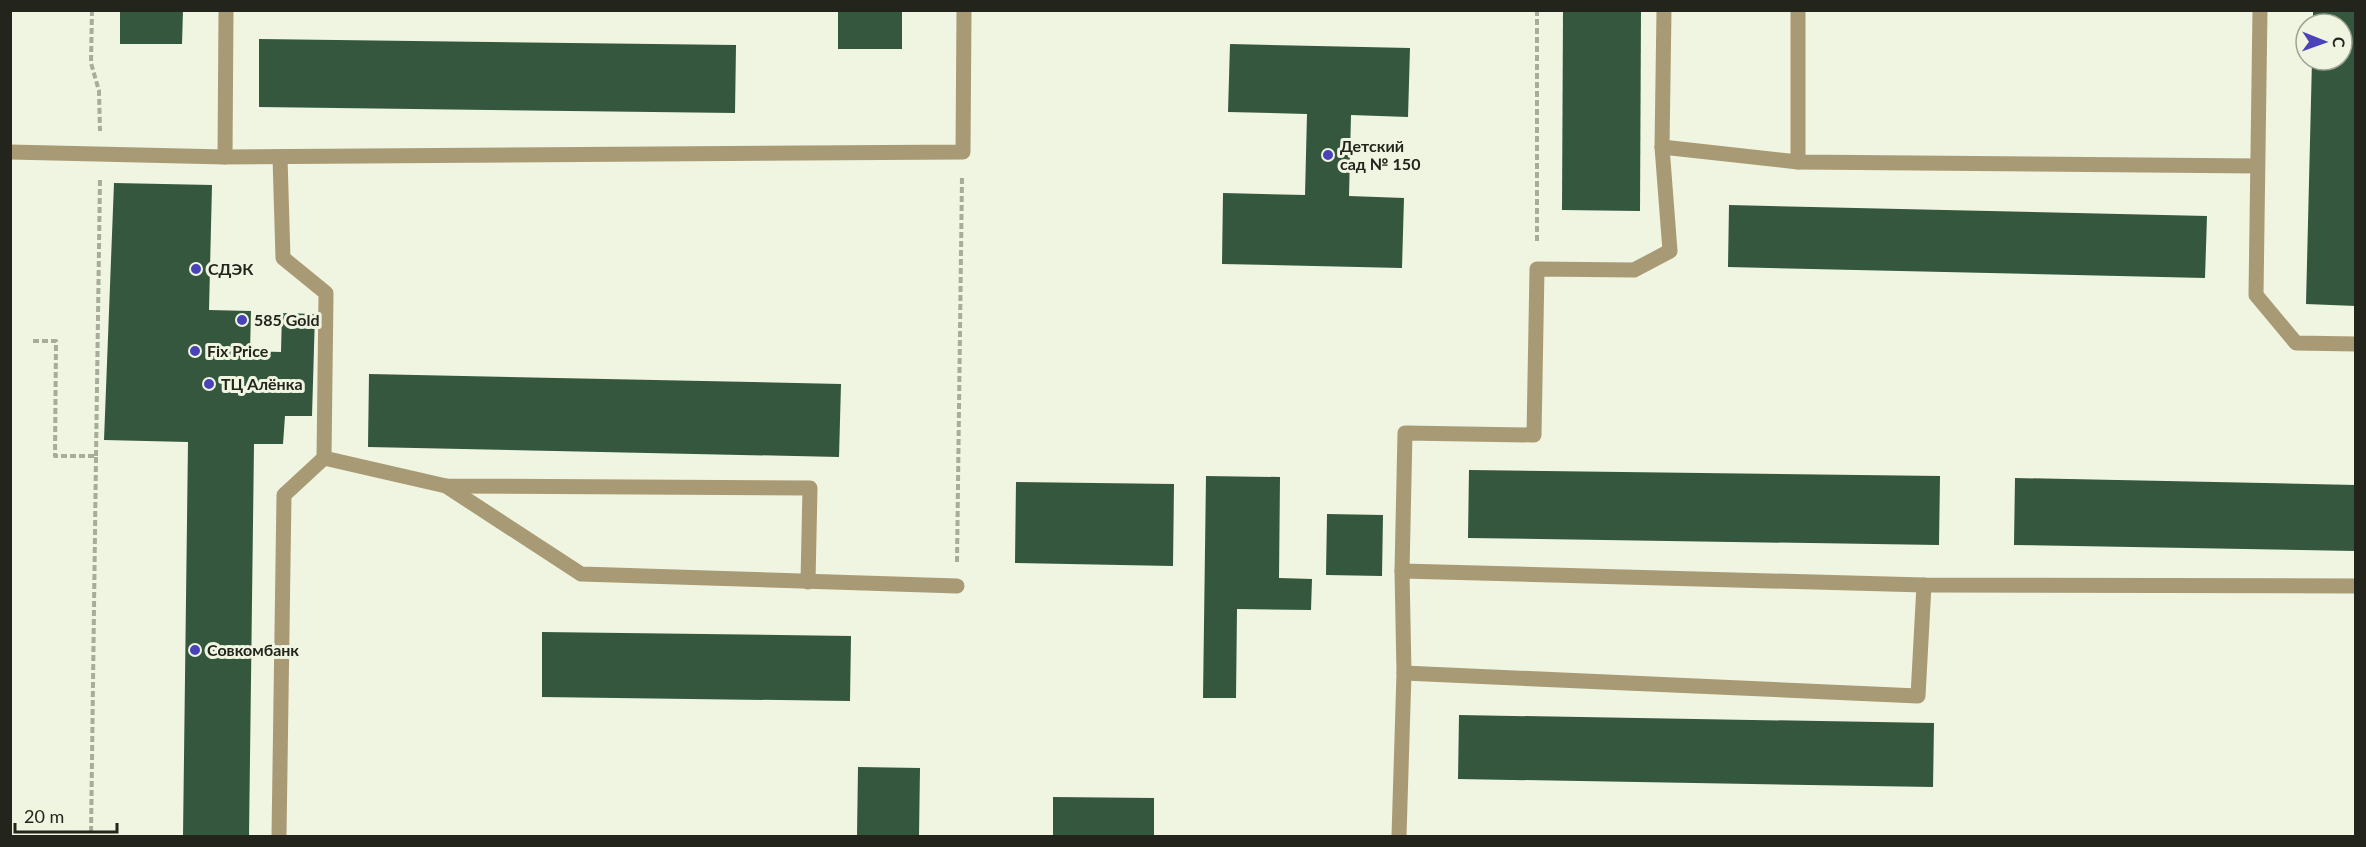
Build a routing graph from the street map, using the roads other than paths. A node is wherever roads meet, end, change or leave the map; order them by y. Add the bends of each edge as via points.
1 (226, 10) edge
2 (964, 10) edge
3 (1664, 10) edge
4 (1798, 10) edge
5 (2260, 10) edge
6 (1662, 147) junction
7 (10, 152) edge
8 (225, 157) junction
9 (280, 157) junction
10 (1798, 162) junction
11 (2257, 166) junction
12 (2355, 344) edge
13 (324, 458) junction
14 (446, 486) junction
15 (1402, 571) junction
16 (808, 582) junction
17 (1924, 585) junction
18 (957, 586) road end
19 (2355, 586) edge
20 (1404, 673) junction
21 (279, 837) edge
22 (1399, 837) edge

1 - 8 lane
2 - 9 lane via 963,152
3 - 6 lane
4 - 10 lane
5 - 11 lane
6 - 10 lane
6 - 15 lane via 1670,251 1634,270 1537,269 1534,435 1405,434
7 - 8 lane
8 - 9 lane
9 - 13 lane via 283,258 326,293
10 - 11 lane
11 - 12 lane via 2256,295 2296,343
13 - 14 lane
13 - 21 lane via 284,495
14 - 16 lane via 581,574
14 - 16 lane via 810,488
15 - 17 lane
15 - 20 lane
16 - 18 lane
17 - 19 lane
17 - 20 lane via 1918,696
20 - 22 lane

